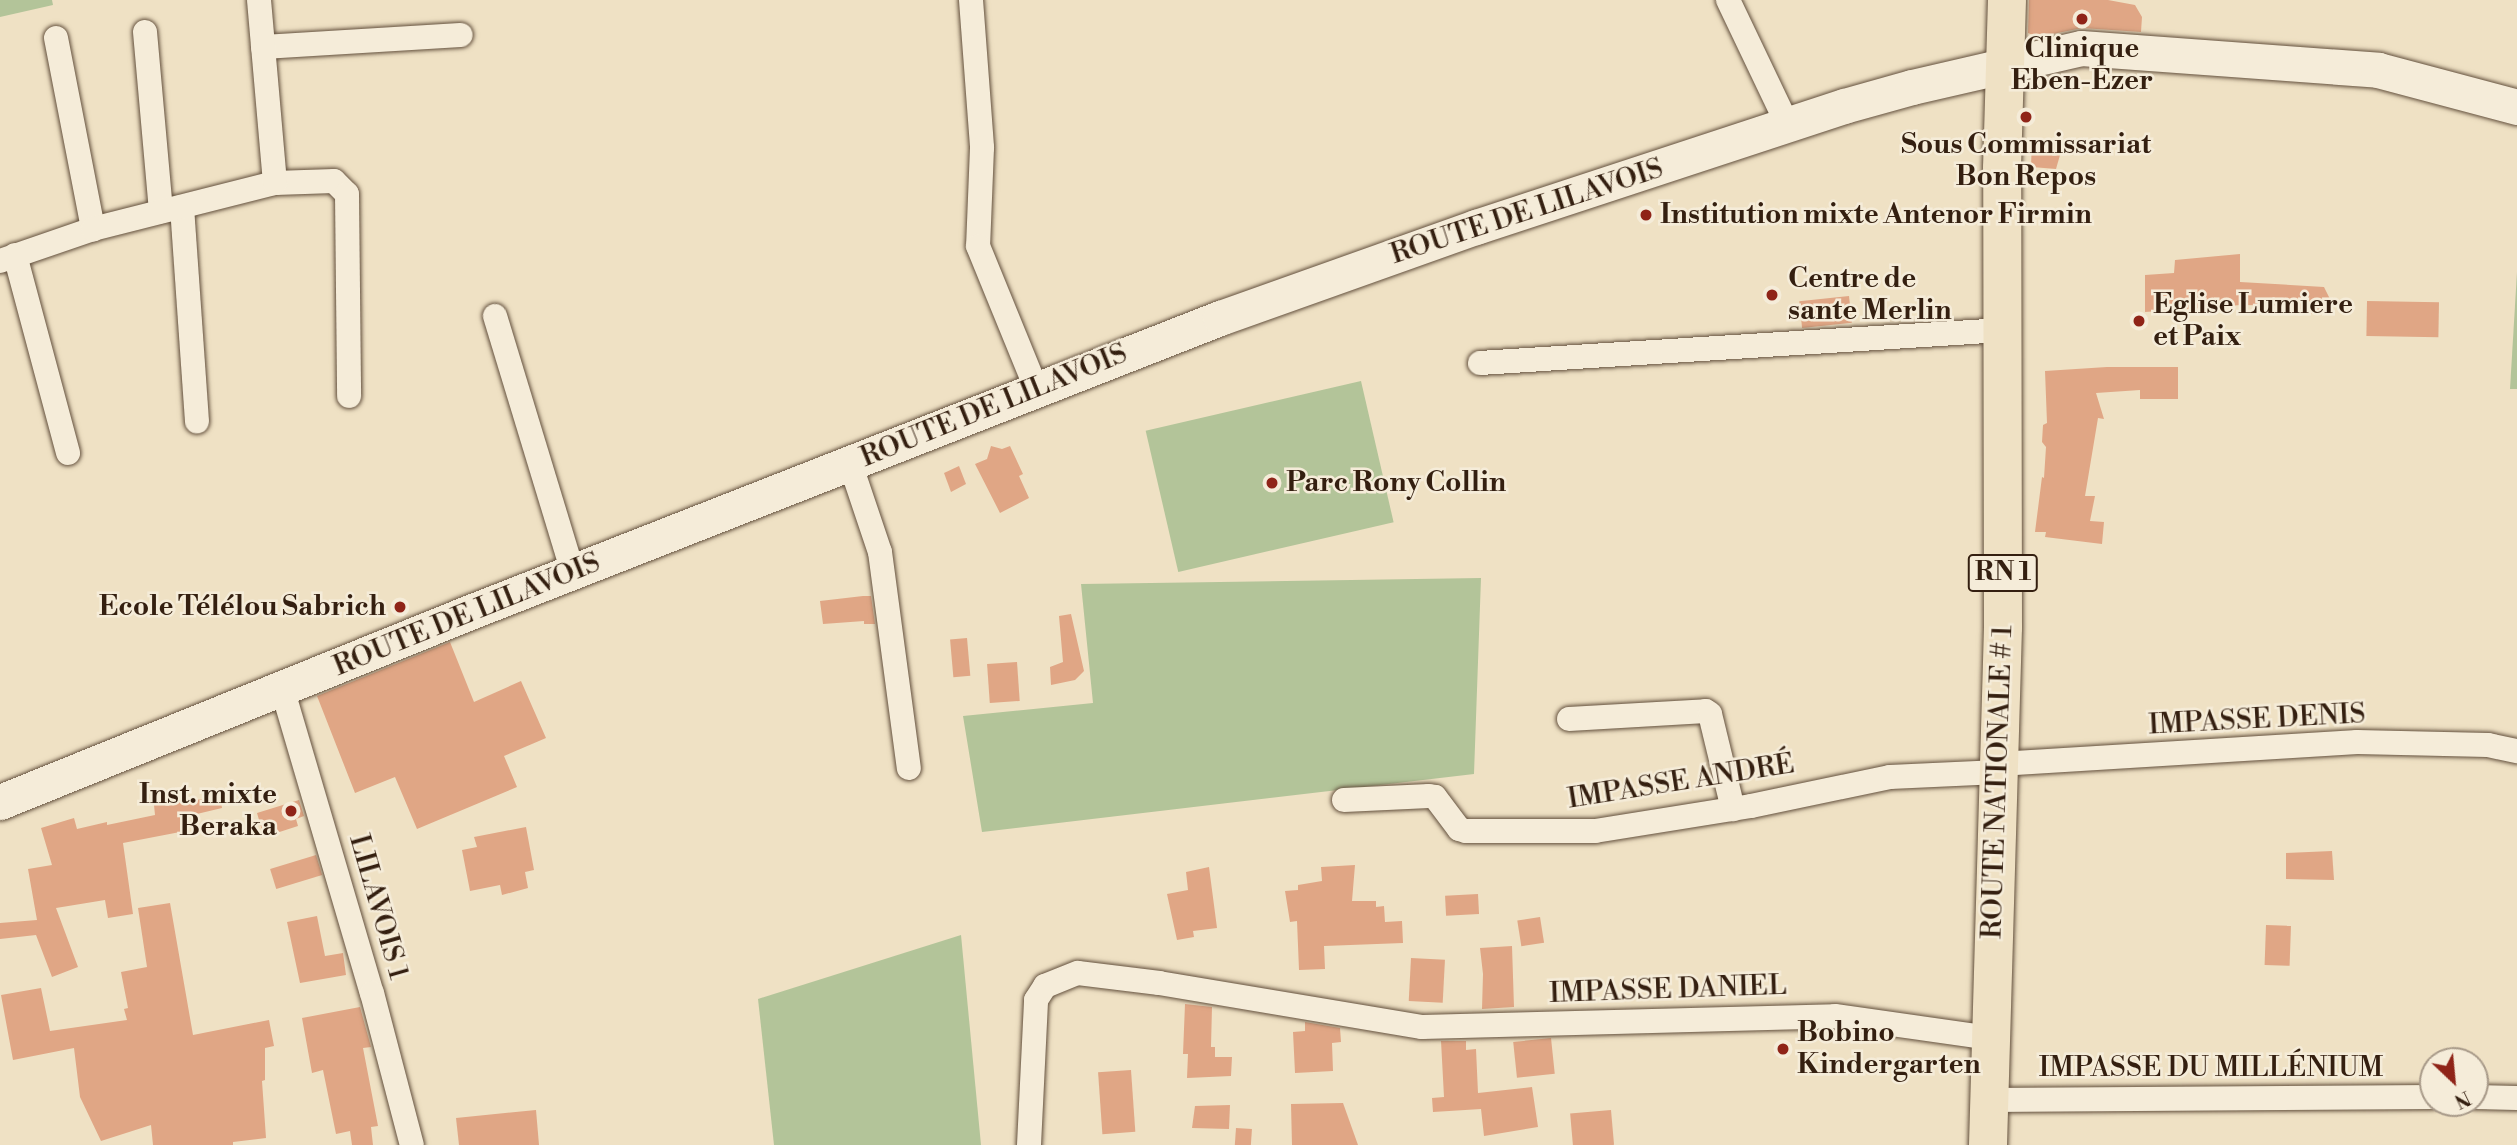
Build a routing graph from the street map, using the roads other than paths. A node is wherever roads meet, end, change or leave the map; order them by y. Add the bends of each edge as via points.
1 (259, 0) edge
2 (971, 0) edge
3 (1728, 0) edge
4 (2007, 0) edge
5 (145, 32) dead end
6 (461, 35) dead end
7 (56, 38) dead end
8 (263, 47) junction
9 (2007, 64) junction
10 (2517, 107) edge
11 (1788, 126) junction
12 (275, 183) junction
13 (172, 209) junction
14 (93, 229) junction
15 (8, 258) edge
16 (495, 316) dead end
17 (2003, 330) junction
18 (1480, 363) dead end
19 (1036, 388) junction
20 (349, 396) dead end
21 (197, 421) dead end
22 (68, 453) dead end
23 (850, 463) junction
24 (573, 573) junction
25 (282, 688) junction
26 (1569, 719) dead end
27 (2517, 751) edge
28 (909, 768) dead end
29 (1999, 768) junction
30 (1344, 800) dead end
31 (0, 802) edge
32 (1733, 809) junction
33 (1989, 1038) junction
34 (2419, 1097) edge
35 (2489, 1097) edge
36 (2517, 1098) edge
37 (1989, 1100) junction
38 (412, 1145) edge
39 (1029, 1145) edge
40 (1988, 1145) edge

1 - 8 street
2 - 19 street via 982,148 978,246
3 - 11 street
4 - 9 main road, ROUTE NATIONALE # 1 / RN 1
5 - 13 street
6 - 8 street
7 - 14 street
8 - 12 street
9 - 10 main road, ROUTE DE LILAVOIS via 2081,48 2264,60 2378,70
9 - 11 main road, ROUTE DE LILAVOIS via 1844,106
9 - 17 main road, ROUTE NATIONALE # 1 / RN 1
11 - 19 main road, ROUTE DE LILAVOIS via 1414,248
12 - 13 street
12 - 20 street via 334,181 347,194
13 - 14 street
13 - 21 street
14 - 15 street
15 - 22 street
16 - 24 street
17 - 18 street
17 - 29 main road, ROUTE NATIONALE # 1 / RN 1
19 - 23 main road, ROUTE DE LILAVOIS
23 - 24 main road, ROUTE DE LILAVOIS
23 - 28 street via 882,563
24 - 25 main road, ROUTE DE LILAVOIS
25 - 31 main road, ROUTE DE LILAVOIS
25 - 38 street, LILAVOIS 1
26 - 32 street via 1706,711 1712,718
27 - 29 street, IMPASSE DENIS via 2488,745 2357,742
29 - 32 street, IMPASSE ANDRÉ via 1890,777
29 - 33 main road, ROUTE NATIONALE # 1 / RN 1
30 - 32 street, IMPASSE ANDRÉ via 1435,797 1459,829 1466,831 1595,831
33 - 37 main road, ROUTE NATIONALE # 1 / RN 1
33 - 39 street, IMPASSE DANIEL via 1835,1016 1422,1027 1079,973 1045,986 1036,1000
34 - 37 street, IMPASSE DU MILLÉNIUM
35 - 36 street
37 - 40 main road, ROUTE NATIONALE # 1 / RN 1

